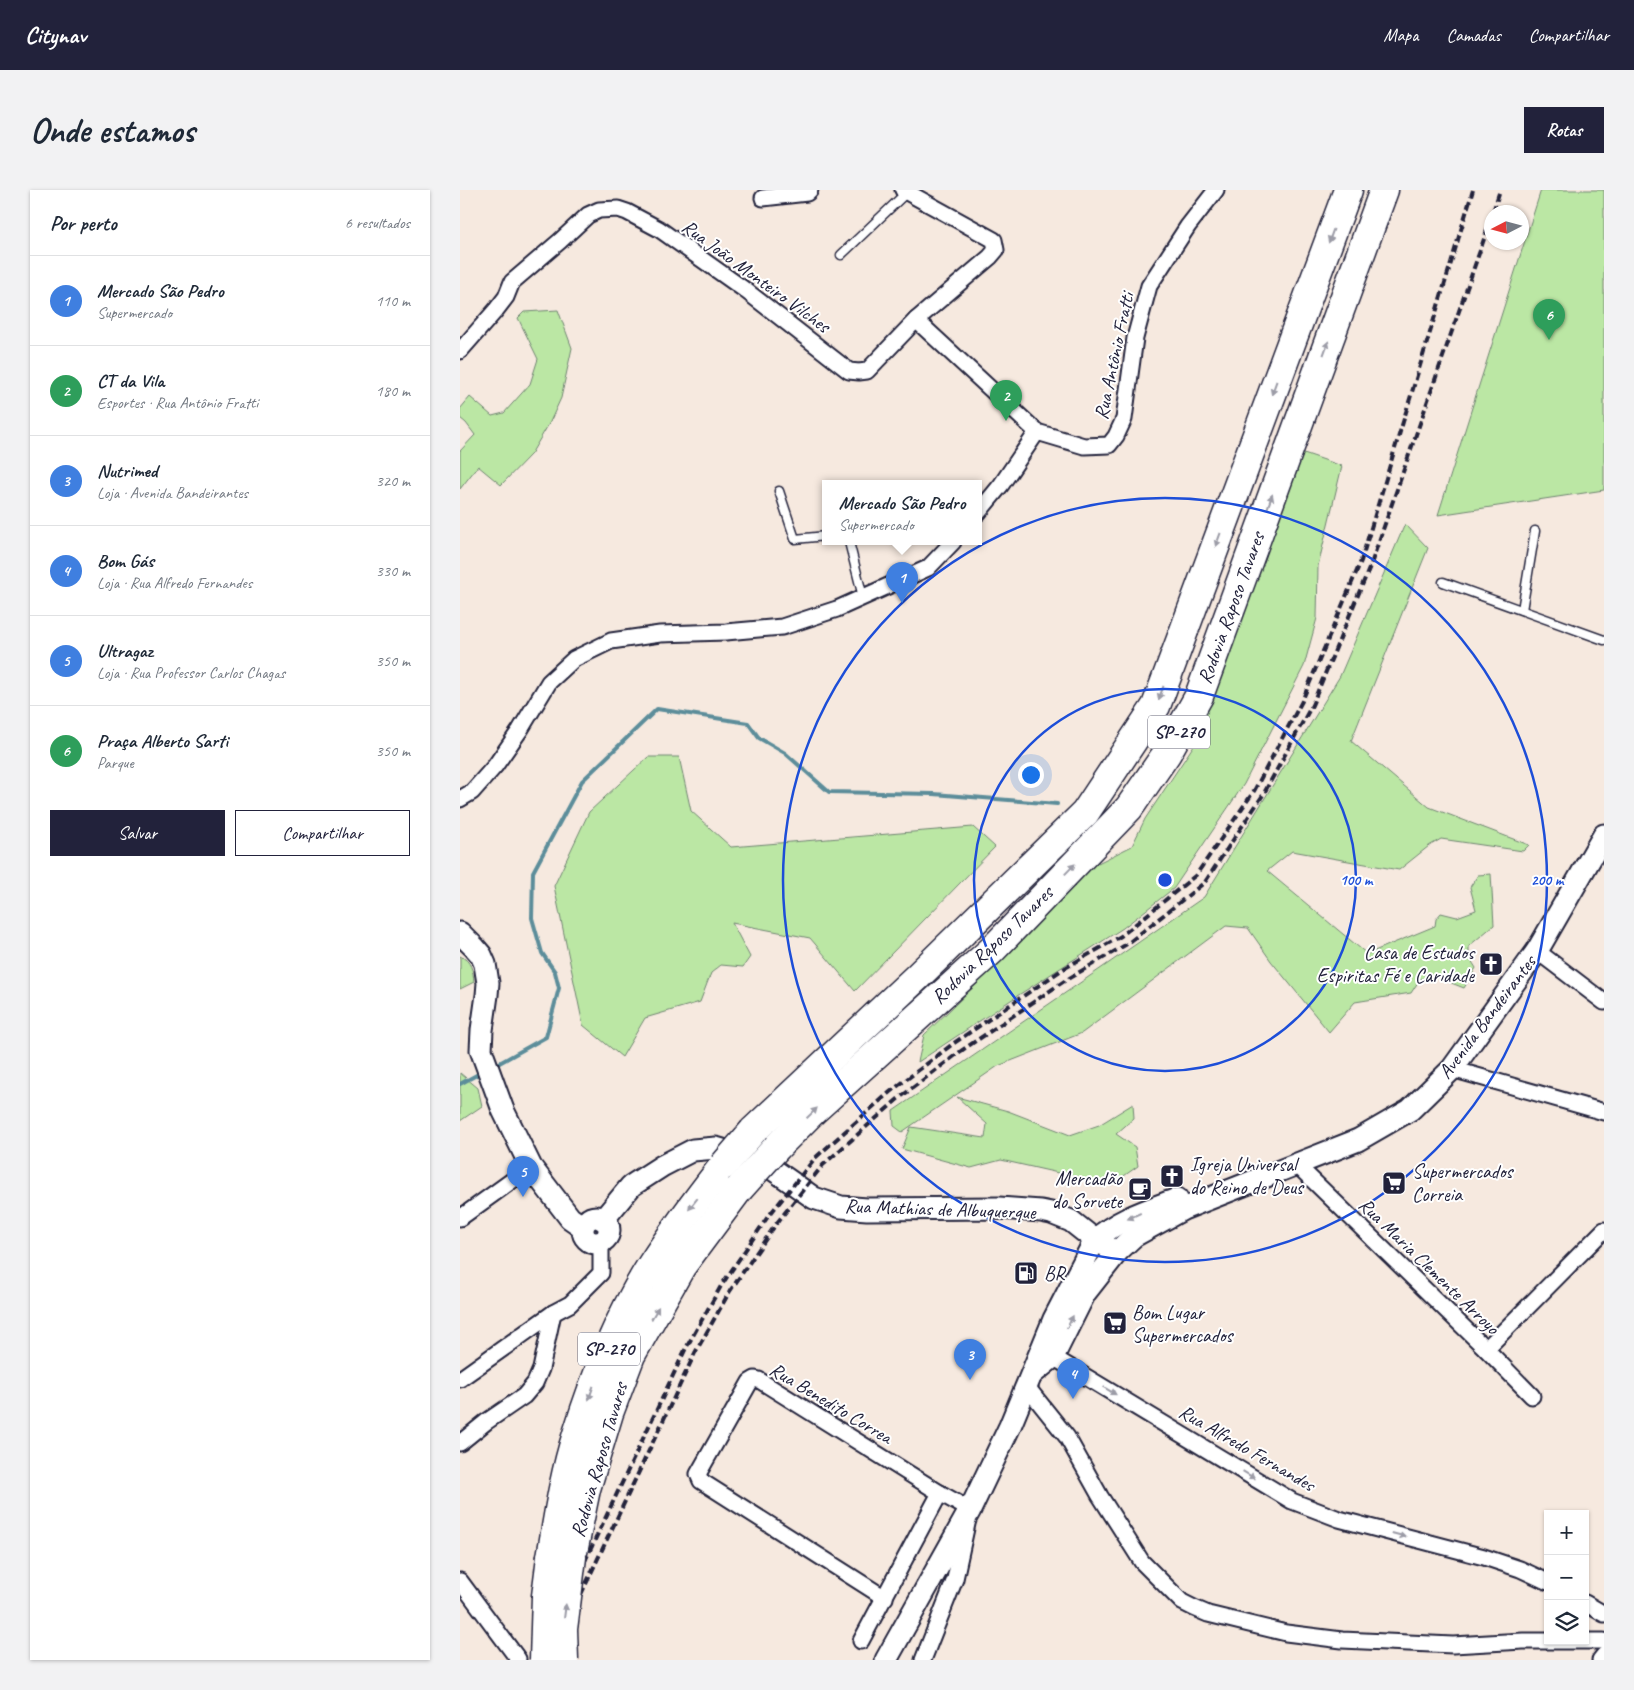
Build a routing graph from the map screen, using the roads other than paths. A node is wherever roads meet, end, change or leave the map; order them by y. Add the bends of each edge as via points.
1 (810, 190) edge
2 (1216, 190) edge
3 (1348, 190) edge
4 (1384, 190) edge
5 (905, 191) edge
6 (763, 198) dead end
7 (841, 255) dead end
8 (512, 282) junction
9 (916, 320) junction
10 (460, 340) edge
11 (460, 351) edge
12 (1037, 432) junction
13 (779, 491) dead end
14 (982, 508) edge
15 (1535, 531) dead end
16 (822, 536) edge
17 (850, 545) edge
18 (950, 545) edge
19 (1442, 582) dead end
20 (864, 597) junction
21 (1522, 610) junction
22 (1604, 640) edge
23 (460, 799) edge
24 (1604, 835) edge
25 (460, 933) edge
26 (1537, 951) junction
27 (1604, 1002) edge
28 (1452, 1069) junction
29 (1604, 1112) edge
30 (1297, 1165) junction
31 (530, 1167) junction
32 (460, 1218) edge
33 (603, 1220) junction
34 (584, 1227) junction
35 (1604, 1230) edge
36 (1095, 1240) junction
37 (601, 1242) junction
38 (1118, 1251) junction
39 (553, 1313) junction
40 (1486, 1349) junction
41 (1053, 1357) junction
42 (460, 1379) edge
43 (1029, 1380) junction
44 (1532, 1396) dead end
45 (460, 1443) edge
46 (940, 1493) junction
47 (970, 1510) junction
48 (562, 1557) junction
49 (1544, 1580) edge
50 (460, 1581) edge
51 (885, 1598) junction
52 (1589, 1605) edge
53 (1604, 1614) edge
54 (861, 1641) dead end
55 (1604, 1641) edge
56 (1604, 1655) edge
57 (531, 1659) edge
58 (564, 1660) edge
59 (886, 1660) edge
60 (923, 1660) edge
61 (1600, 1660) edge

1 - 6 street
2 - 12 street, Rua Antônio Fratti via 1149,286 1135,338 1124,419 1116,436 1108,445 1084,446
3 -> 48 highway, Rodovia Raposo Tavares / SP-270, bridge via 1156,706 1085,814 753,1131 685,1214 621,1320 600,1369 576,1436 562,1496
48 -> 4 highway, Rodovia Raposo Tavares / SP-270, bridge via 632,1355 681,1267 738,1189 813,1111 992,950 1129,808 1167,753 1199,696
5 - 7 lane
5 - 9 street via 994,240 996,250
8 - 9 street, Rua João Monteiro Vilches via 588,215 599,210 618,209 658,229 849,370 867,371
8 - 10 street
8 - 11 street, Rua João Monteiro Vilches via 506,297
9 - 12 street
12 - 14 street
13 - 16 lane via 795,539
15 - 21 lane
17 - 20 lane
18 - 20 street via 928,568
19 - 21 lane
20 - 23 street via 782,627 660,634 611,641 574,659 549,682 495,766 472,792
21 - 22 lane
24 - 26 main road, Avenida Bandeirantes
25 - 31 main road via 481,955 487,971 481,1041 483,1058
26 - 27 street
26 - 28 main road, Avenida Bandeirantes
28 - 29 street
28 - 30 main road, Avenida Bandeirantes via 1410,1110 1358,1140
30 -> 36 main road, Avenida Bandeirantes via 1207,1188 1136,1215 1106,1230
30 - 38 main road, Avenida Bandeirantes via 1183,1209 1134,1236
30 - 40 street, Rua Maria Clemente Arroyo
31 - 32 street
31 - 34 main road via 570,1218
33 - 34 main road via 592,1218
33 - 36 main road, Rua Mathias de Albuquerque via 631,1186 662,1166 693,1150 716,1148 761,1161 814,1198 841,1207 1041,1211 1071,1221
33 - 37 main road via 608,1233
34 - 37 main road via 587,1239
35 - 40 street
36 - 38 main road, Rua Mathias de Albuquerque
36 - 43 main road, Avenida Bandeirantes via 1054,1320
37 - 39 street via 601,1273 570,1304
41 -> 38 main road, Avenida Bandeirantes via 1085,1293
39 - 42 street
39 - 45 street via 535,1383 524,1396
40 - 44 street, Rua Maria Clemente Arroyo
41 - 43 main road, Avenida Bandeirantes
41 -> 49 street, Rua Alfredo Fernandes via 1292,1501 1339,1519 1484,1557
43 - 47 main road, Avenida Bandeirantes
43 - 55 street via 1142,1562 1182,1602 1194,1608 1286,1633 1342,1640 1453,1645
46 - 47 street, Rua Benedito Correa
46 - 51 street
46 - 51 street, Rua Benedito Correa via 755,1379 750,1382 698,1474 701,1481
47 - 59 main road, Avenida Bandeirantes
47 - 60 street, Avenida Bandeirantes via 955,1579
48 - 57 highway, Rodovia Raposo Tavares / SP-270, bridge via 546,1596
58 -> 48 highway, Rodovia Raposo Tavares / SP-270, bridge
50 - 57 street
51 - 54 street
52 - 53 street
56 - 61 street

